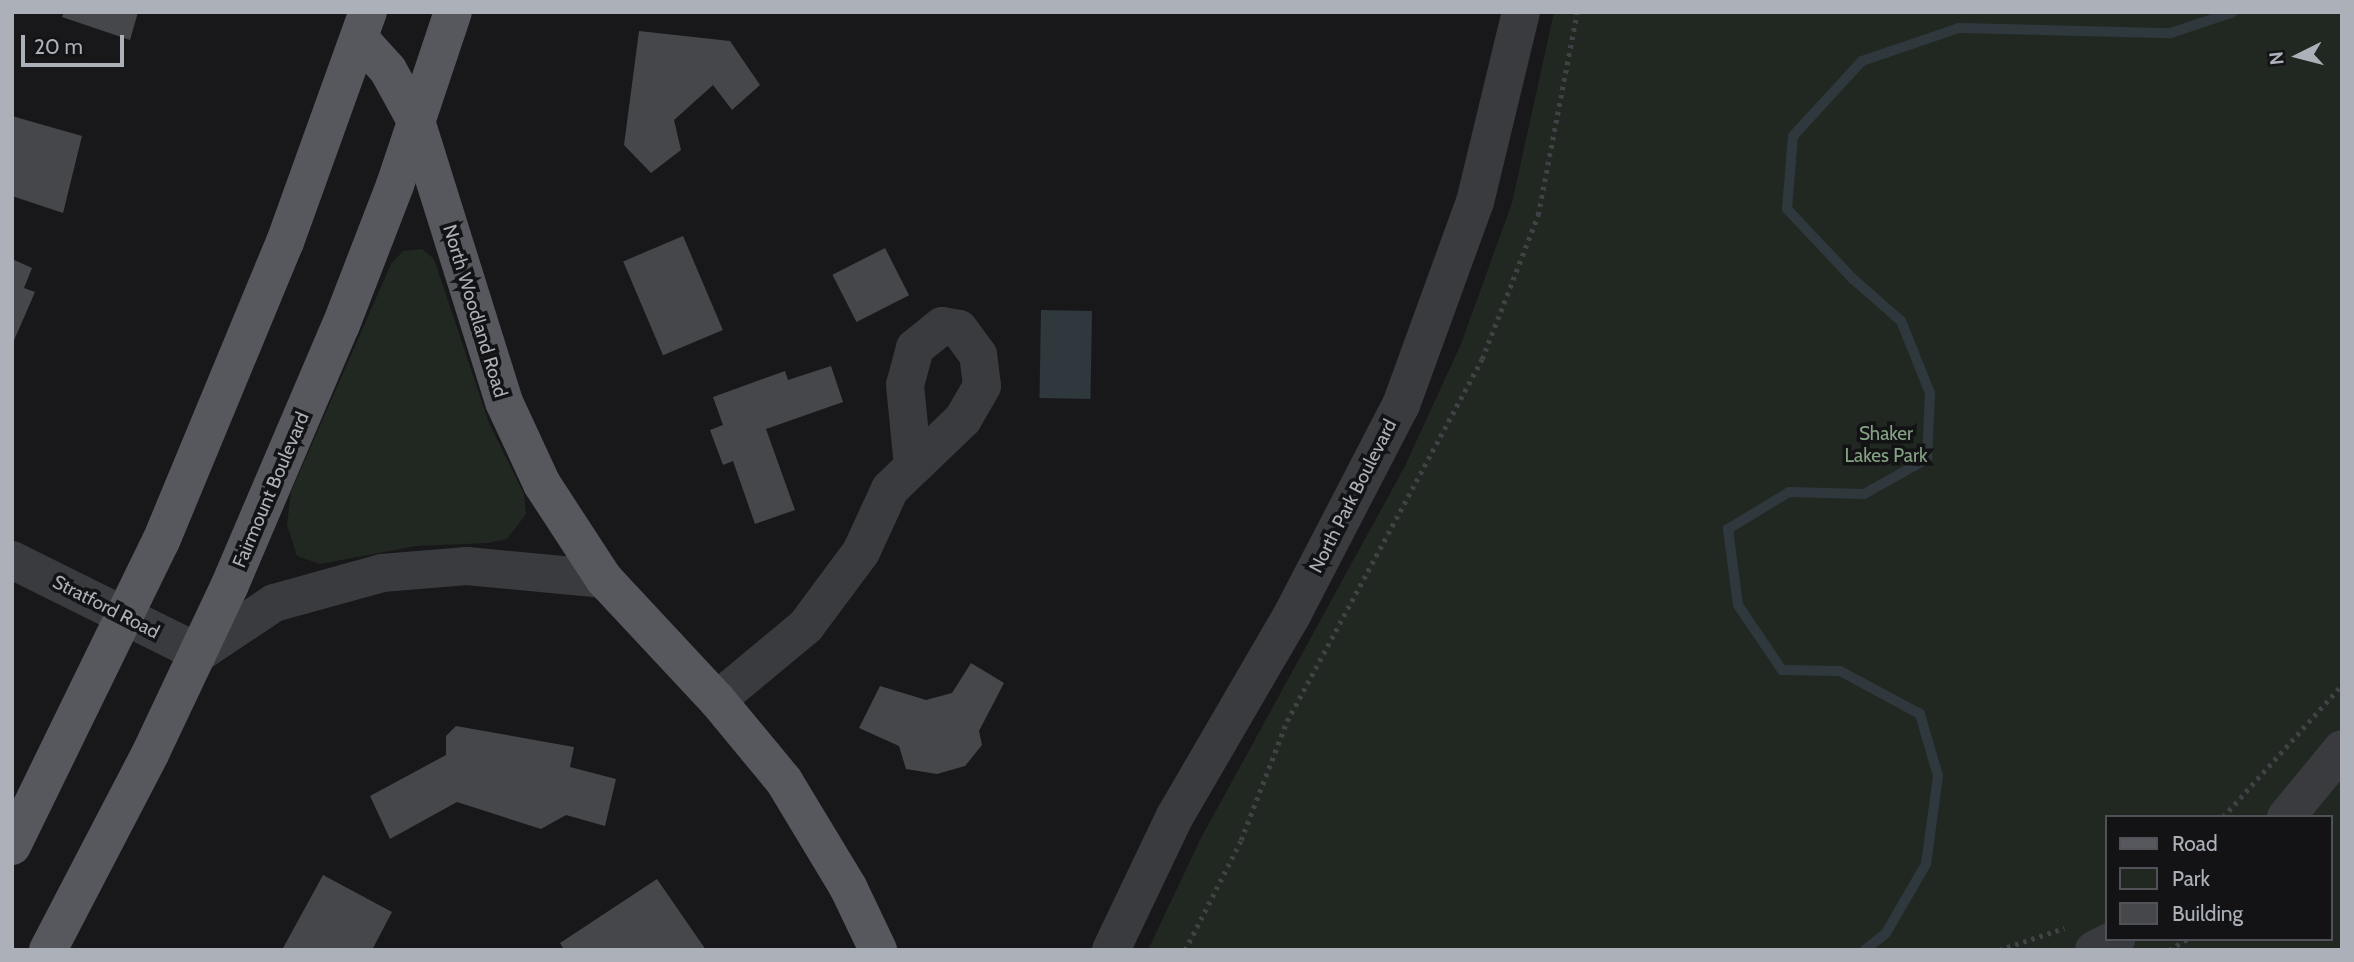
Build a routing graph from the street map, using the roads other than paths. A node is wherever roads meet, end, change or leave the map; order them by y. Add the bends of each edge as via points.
1 (453, 12) edge
2 (1521, 12) edge
3 (363, 25) edge
4 (416, 121) junction
5 (913, 467) dead end
6 (12, 559) edge
7 (604, 579) junction
8 (126, 617) junction
9 (199, 653) junction
10 (717, 700) junction
11 (2342, 749) edge
12 (2288, 815) edge
13 (12, 846) edge
14 (2081, 938) edge
15 (2106, 939) edge
16 (48, 950) edge
17 (878, 950) edge
18 (1111, 950) edge

1 - 4 main road, Fairmount Boulevard
2 - 18 street, North Park Boulevard via 1475,202 1401,405 1293,613 1175,816
3 - 4 main road, North Woodland Road
3 - 8 main road via 270,279
4 - 7 main road, North Woodland Road via 504,402 542,484
4 - 9 main road, Fairmount Boulevard via 341,325
5 - 10 street via 890,489 861,552 806,626
6 - 8 street, Stratford Road
7 - 9 street via 467,566 382,573 274,603
7 - 10 main road, North Woodland Road
8 - 9 street, Stratford Road
8 - 13 main road
9 - 16 main road, Fairmount Boulevard
10 - 17 main road, North Woodland Road via 784,782 818,835
11 - 12 street
14 - 15 street

